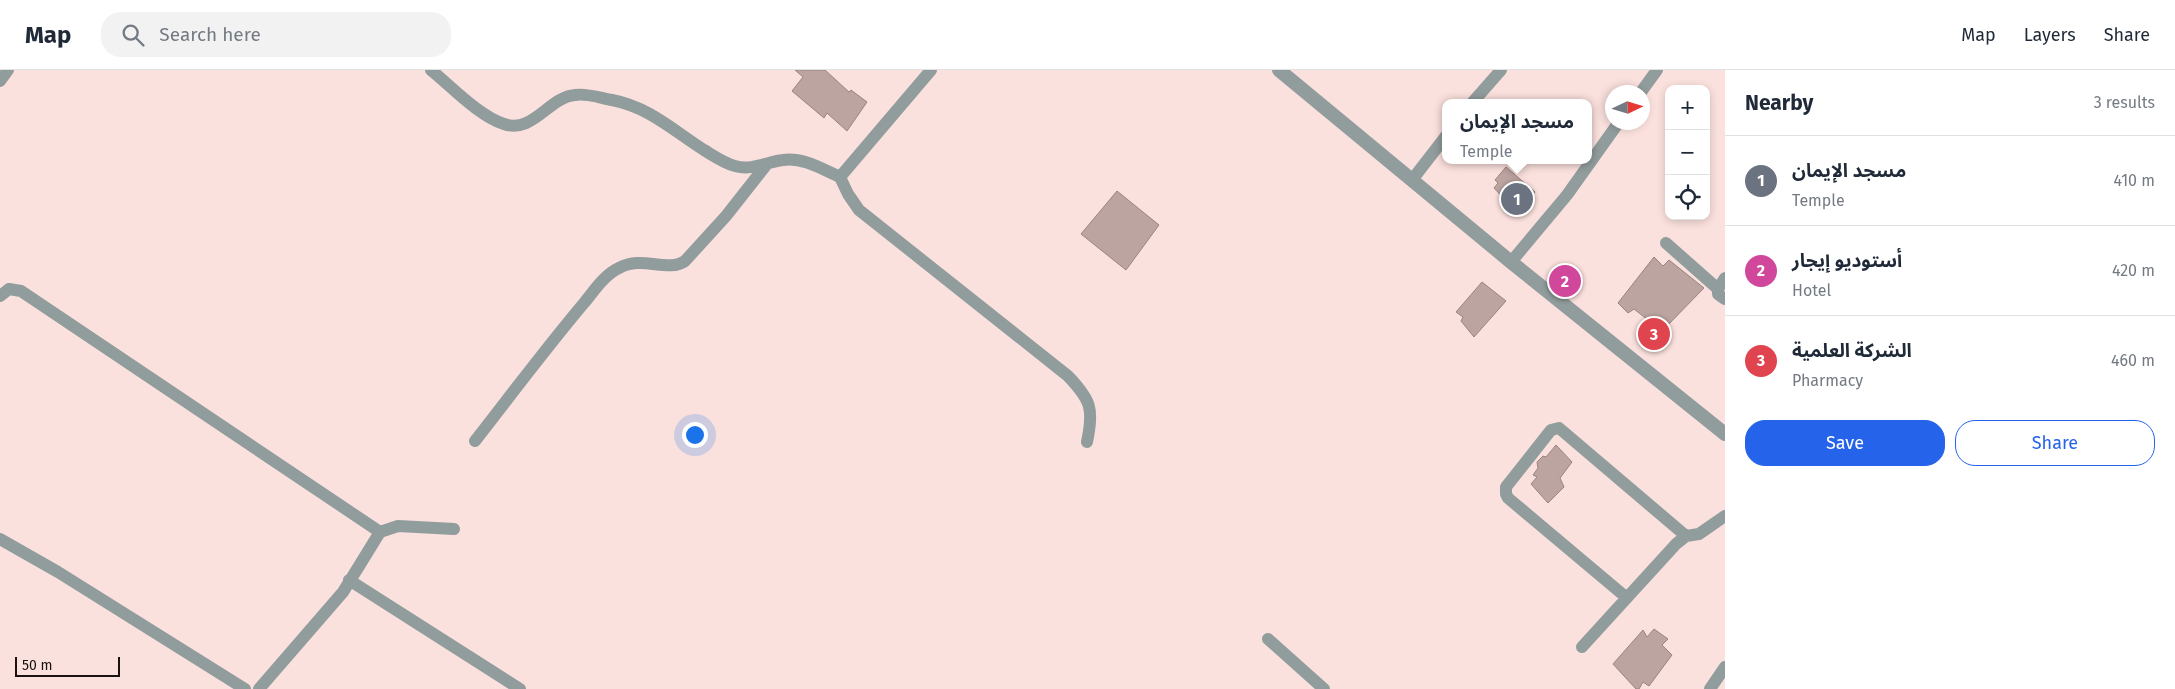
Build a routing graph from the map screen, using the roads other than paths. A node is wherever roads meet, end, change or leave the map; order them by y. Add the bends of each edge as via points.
1 (8, 70) edge
2 (431, 70) edge
3 (931, 70) edge
4 (1279, 70) edge
5 (1501, 70) edge
6 (1657, 70) edge
7 (0, 81) edge
8 (1646, 85) edge
9 (1476, 99) edge
10 (1613, 130) edge
11 (1442, 141) edge
12 (1592, 159) edge
13 (767, 164) junction
14 (1589, 164) edge
15 (840, 177) junction
16 (1412, 180) junction
17 (1666, 243) dead end
18 (1511, 262) junction
19 (1725, 278) edge
20 (1721, 294) edge
21 (0, 296) edge
22 (1725, 434) edge
23 (475, 441) dead end
24 (1087, 442) dead end
25 (1725, 516) edge
26 (454, 529) dead end
27 (380, 532) junction
28 (1686, 536) junction
29 (0, 539) edge
30 (349, 580) junction
31 (1627, 598) junction
32 (1268, 639) dead end
33 (1582, 647) dead end
34 (1725, 667) edge
35 (245, 689) edge
36 (259, 689) edge
37 (520, 689) edge
38 (1324, 689) edge
39 (1710, 689) edge

1 - 7 street
2 - 13 street via 487,116 505,125 535,120 561,99 575,94 633,105 735,166 752,168
3 - 15 street
4 - 16 street
5 - 9 street
6 - 8 street
10 - 12 street
11 - 16 street
13 - 15 street via 801,160
13 - 23 street via 685,262 679,266 631,263 610,273
14 - 18 street
15 - 24 street via 859,210 1068,376 1090,405 1092,419
16 - 18 street
17 - 20 street
18 - 22 street
19 - 20 street
21 - 27 street via 9,289 21,291
25 - 28 street via 1699,534
26 - 27 street via 398,526
27 - 30 street
28 - 31 street
28 - 31 street via 1559,428 1551,430 1506,487 1506,494
29 - 35 street
30 - 36 street via 343,592
30 - 37 street
31 - 33 street
32 - 38 street
34 - 39 street

